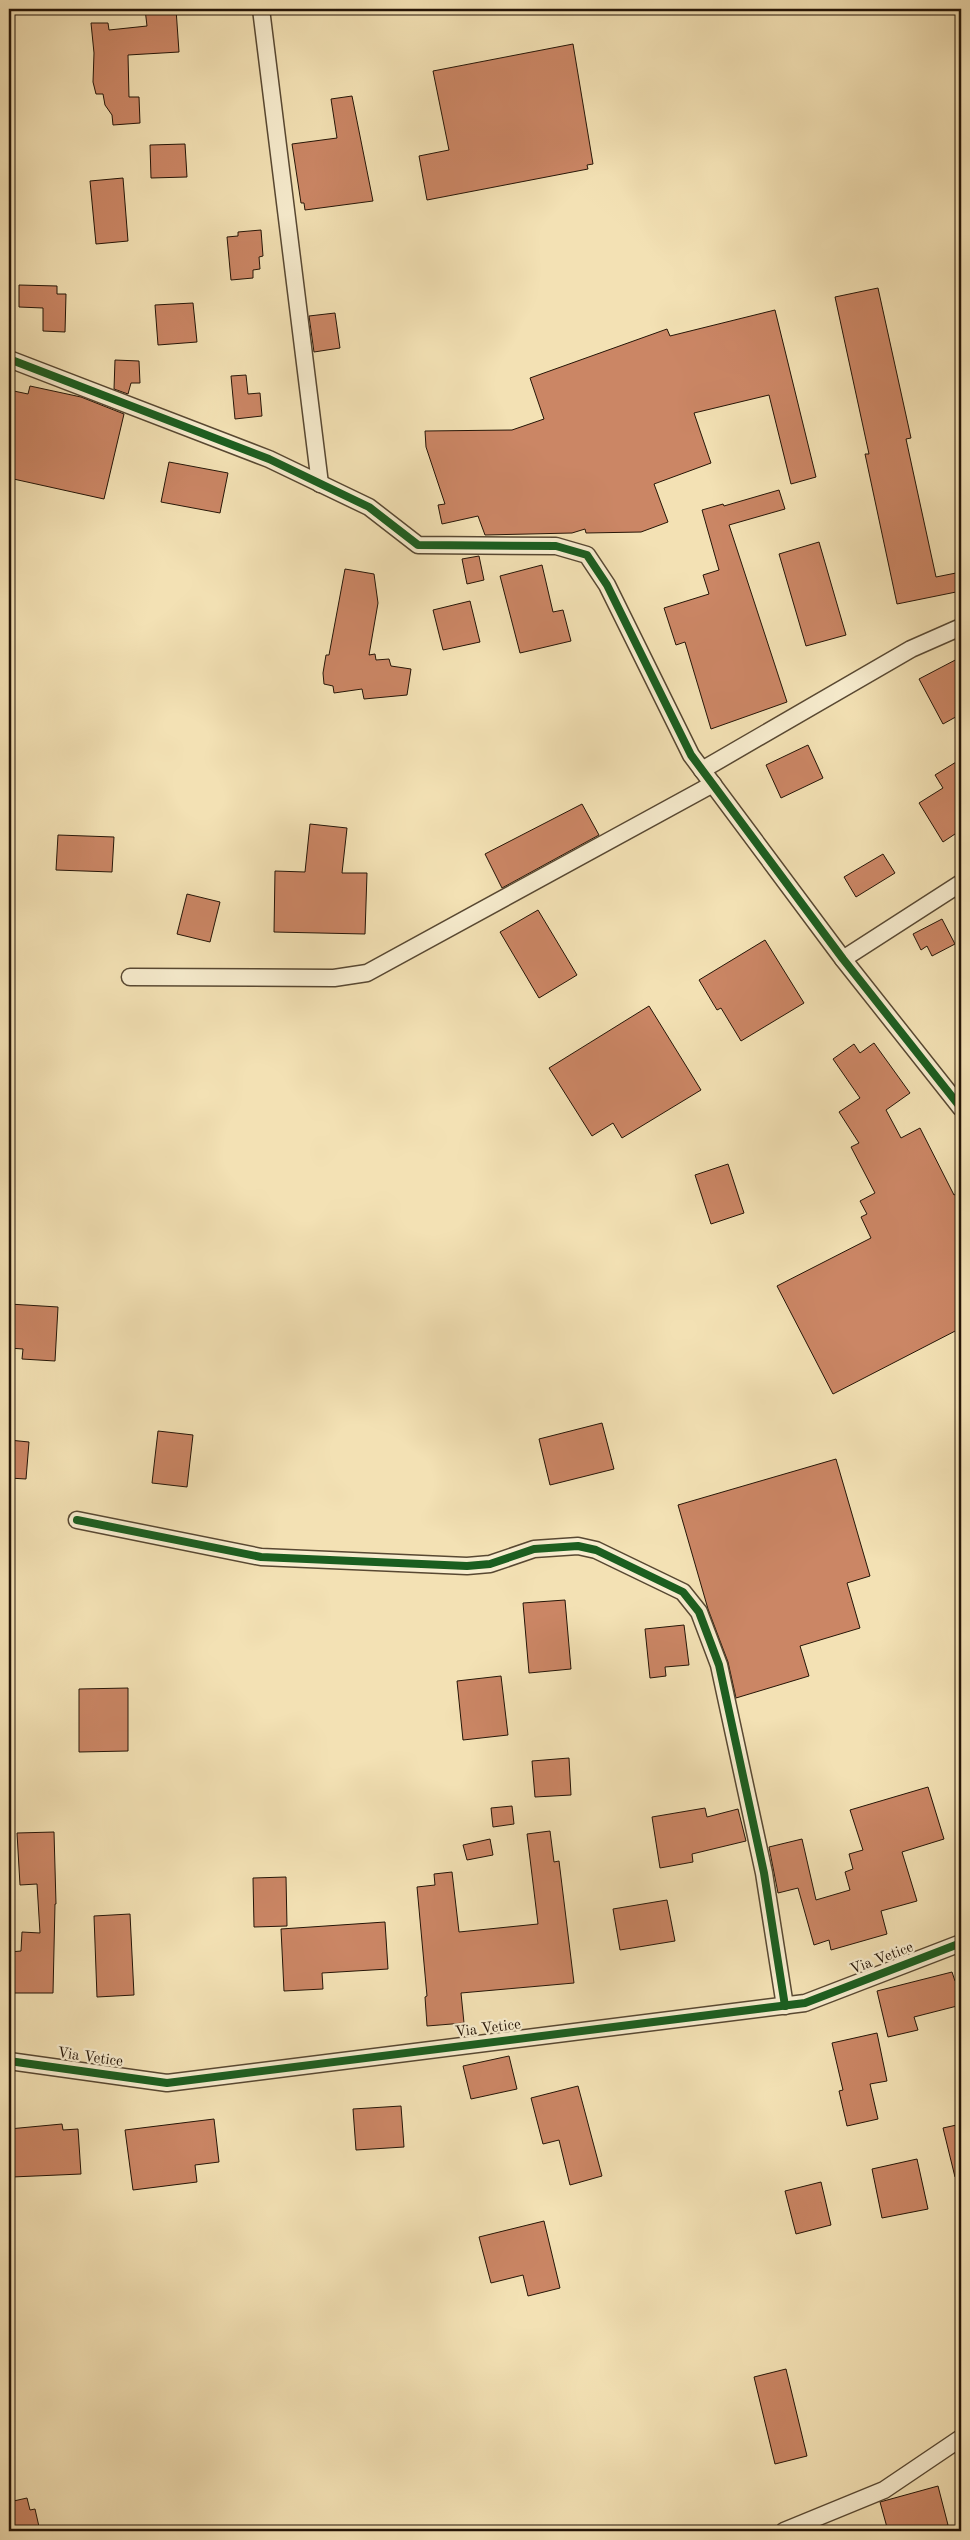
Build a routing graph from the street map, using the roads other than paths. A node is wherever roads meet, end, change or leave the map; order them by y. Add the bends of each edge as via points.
1 (261, 9) edge
2 (9, 359) edge
3 (320, 484) junction
4 (961, 627) edge
5 (702, 770) junction
6 (713, 784) junction
7 (961, 883) edge
8 (843, 959) junction
9 (130, 977) dead end
10 (961, 1108) edge
11 (77, 1520) dead end
12 (961, 1943) edge
13 (785, 2006) junction
14 (9, 2061) edge
15 (961, 2438) edge
16 (784, 2531) edge

1 - 3 street
2 - 3 street via 269,459
3 - 5 street via 369,507 418,545 556,546 587,555 607,585 691,755
4 - 5 street via 910,649
5 - 6 street
6 - 8 street
6 - 9 street via 367,973 334,978
7 - 8 street
8 - 10 street
11 - 13 street via 261,1557 467,1566 490,1564 534,1549 578,1546 596,1550 683,1592 699,1612 719,1665 764,1873
12 - 13 street, Via Vetice via 805,2003
13 - 14 street, Via Vetice via 167,2083
15 - 16 street via 884,2490

